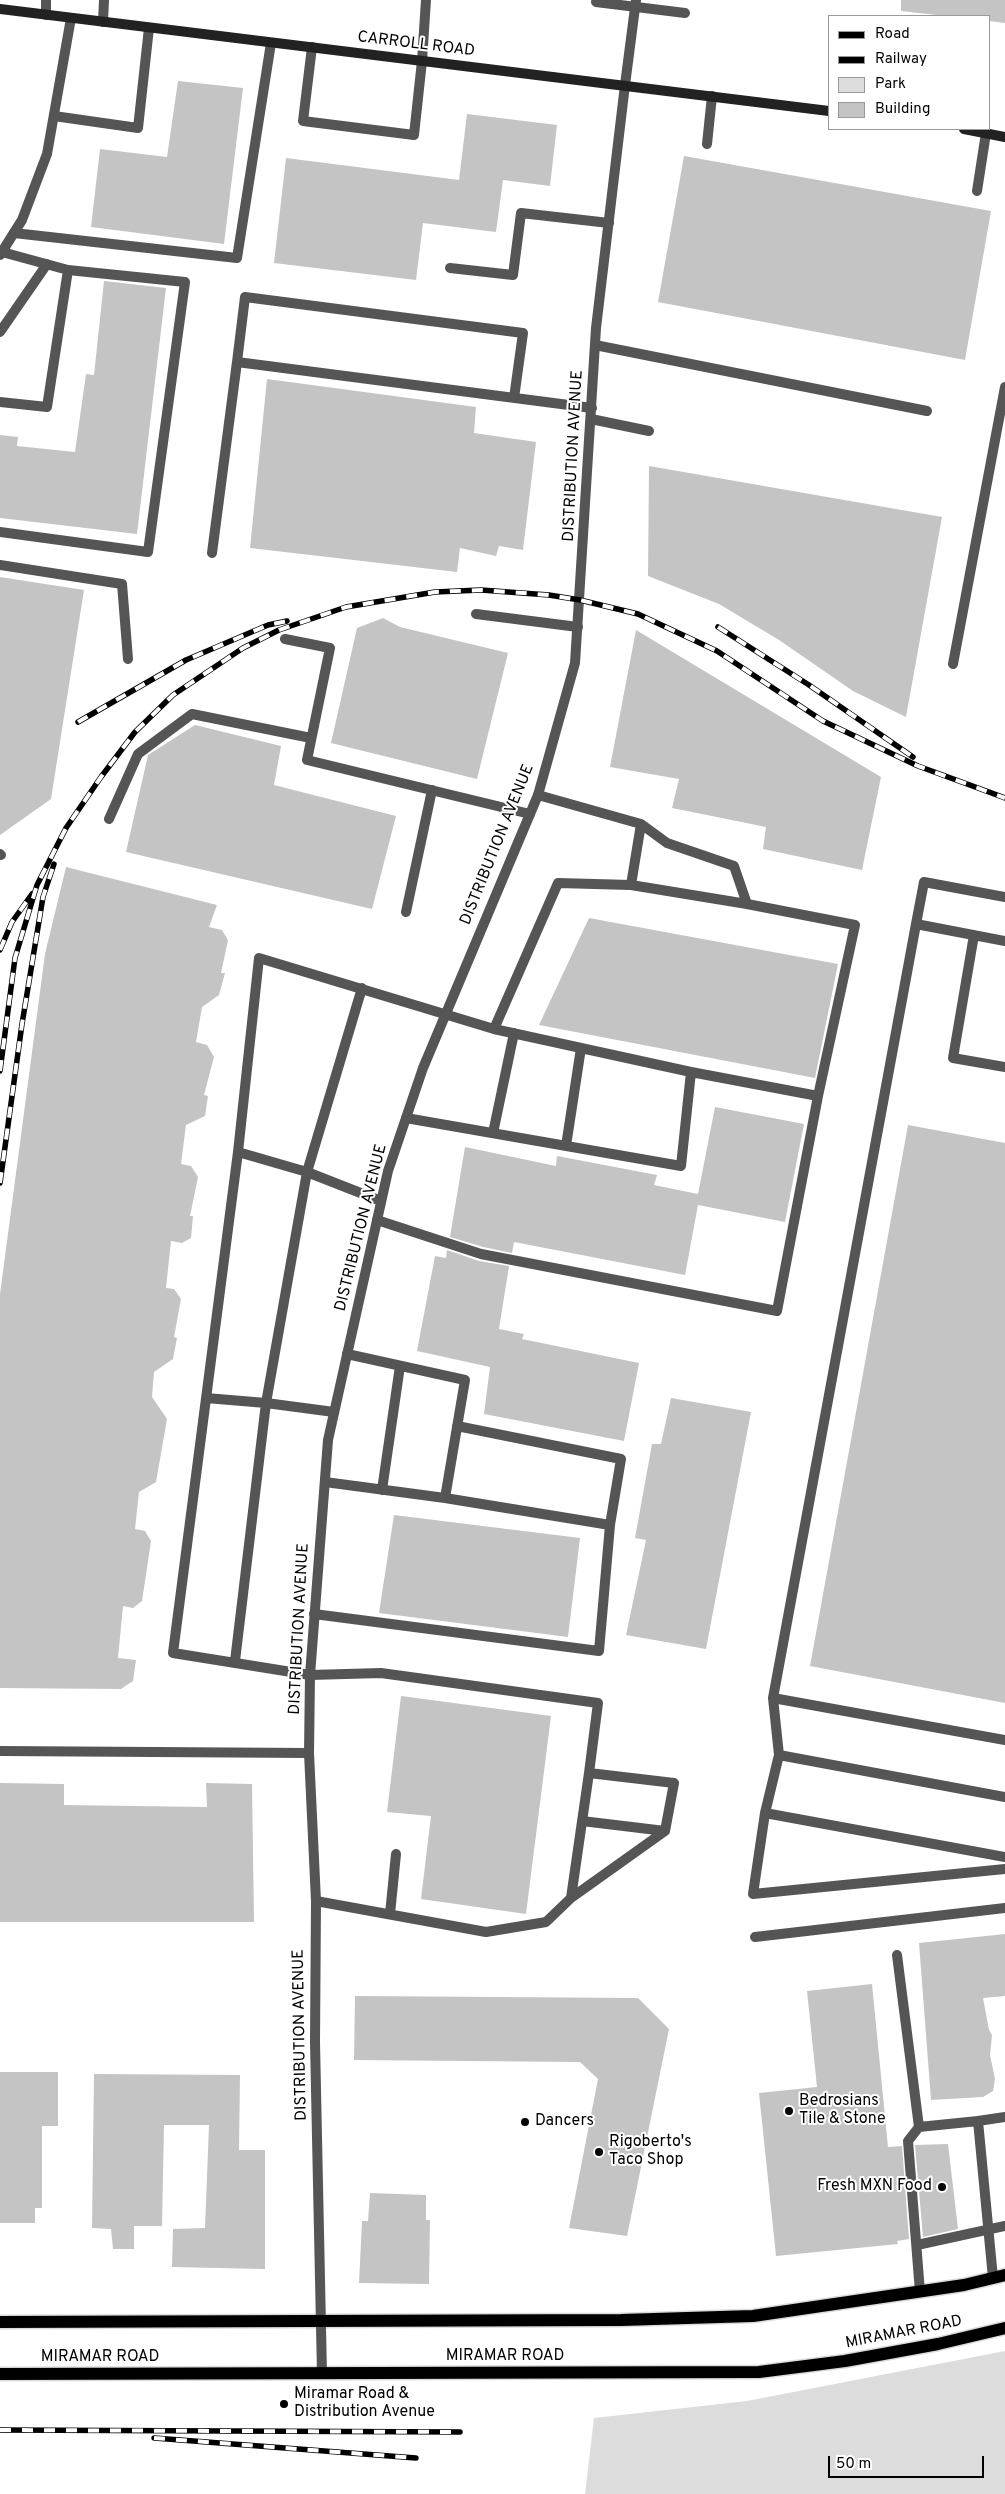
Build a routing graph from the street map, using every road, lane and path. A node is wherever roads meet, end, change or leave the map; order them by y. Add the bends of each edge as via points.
1 (46, 0) edge
2 (104, 0) edge
3 (426, 0) edge
4 (596, 2) dead end
5 (635, 3) edge
6 (0, 9) edge
7 (685, 13) dead end
8 (46, 15) junction
9 (71, 18) junction
10 (103, 22) junction
11 (149, 28) junction
12 (271, 43) junction
13 (312, 47) junction
14 (422, 61) junction
15 (625, 85) junction
16 (712, 96) junction
17 (828, 111) edge
18 (54, 116) junction
19 (970, 130) edge
20 (986, 133) junction
21 (1005, 137) edge
22 (707, 144) dead end
23 (977, 191) dead end
24 (609, 223) junction
25 (14, 233) junction
26 (1, 254) edge
27 (47, 264) junction
28 (450, 268) dead end
29 (68, 270) junction
30 (0, 332) edge
31 (595, 346) junction
32 (237, 362) junction
33 (1005, 387) edge
34 (514, 398) junction
35 (0, 402) edge
36 (592, 408) junction
37 (927, 411) dead end
38 (591, 419) junction
39 (649, 431) dead end
40 (0, 532) edge
41 (212, 553) dead end
42 (0, 565) edge
43 (476, 614) dead end
44 (578, 627) junction
45 (284, 639) dead end
46 (128, 659) dead end
47 (953, 664) dead end
48 (312, 738) junction
49 (432, 790) junction
50 (538, 795) junction
51 (530, 814) junction
52 (109, 819) dead end
53 (641, 824) junction
54 (631, 884) junction
55 (1005, 897) edge
56 (747, 904) junction
57 (406, 912) dead end
58 (916, 924) junction
59 (974, 935) junction
60 (1005, 940) edge
61 (362, 988) junction
62 (446, 1014) junction
63 (494, 1029) junction
64 (514, 1033) junction
65 (581, 1048) junction
66 (1005, 1067) edge
67 (691, 1072) junction
68 (818, 1096) junction
69 (406, 1118) junction
70 (493, 1133) junction
71 (566, 1146) junction
72 (238, 1152) junction
73 (307, 1172) junction
74 (381, 1201) junction
75 (377, 1220) junction
76 (347, 1354) junction
77 (400, 1366) junction
78 (206, 1398) junction
79 (266, 1403) junction
80 (334, 1412) junction
81 (457, 1426) junction
82 (325, 1482) junction
83 (382, 1490) junction
84 (445, 1498) junction
85 (610, 1525) junction
86 (314, 1614) junction
87 (235, 1662) junction
88 (310, 1675) junction
89 (773, 1698) junction
90 (1005, 1740) edge
91 (0, 1751) edge
92 (309, 1753) junction
93 (779, 1755) junction
94 (589, 1774) junction
95 (1005, 1797) edge
96 (765, 1813) junction
97 (582, 1821) junction
98 (665, 1831) junction
99 (396, 1854) dead end
100 (1005, 1858) edge
101 (1005, 1869) edge
102 (571, 1898) junction
103 (316, 1901) junction
104 (1005, 1908) edge
105 (390, 1914) junction
106 (755, 1937) dead end
107 (897, 1956) dead end
108 (1005, 2117) edge
109 (978, 2121) junction
110 (919, 2128) junction
111 (1005, 2226) edge
112 (990, 2230) junction
113 (917, 2246) junction
114 (999, 2276) edge
115 (920, 2292) junction
116 (0, 2322) edge
117 (319, 2322) junction
118 (1005, 2328) edge
119 (0, 2374) edge
120 (322, 2374) junction

1 - 8 street
2 - 10 street
3 - 14 street
4 - 5 street
5 - 7 street
5 - 15 street, DISTRIBUTION AVENUE
6 - 8 main road, CARROLL ROAD
8 - 9 main road, CARROLL ROAD
9 - 10 main road, CARROLL ROAD
9 - 18 street
10 - 11 main road, CARROLL ROAD
11 - 12 main road, CARROLL ROAD
11 - 18 street via 138,128
12 - 13 main road, CARROLL ROAD
12 - 25 street via 237,258
13 - 14 main road, CARROLL ROAD
13 - 14 street via 303,121 414,135
14 - 15 main road, CARROLL ROAD
15 - 16 main road, CARROLL ROAD
15 - 24 street, DISTRIBUTION AVENUE
16 - 17 main road, CARROLL ROAD
16 - 22 street
18 - 25 street via 47,154
19 - 20 main road
20 - 21 main road
20 - 23 street
24 - 28 street via 520,213 513,275
24 - 31 street, DISTRIBUTION AVENUE
25 - 26 street
26 - 27 street
27 - 29 street
27 - 30 street
29 - 35 street via 47,407
29 - 40 street via 185,282 148,552
31 - 36 street, DISTRIBUTION AVENUE
31 - 37 street
32 - 34 street
32 - 34 street via 245,297 523,333
32 - 41 street
33 - 47 street
34 - 36 street
36 - 38 street, DISTRIBUTION AVENUE
38 - 39 street
38 - 44 street, DISTRIBUTION AVENUE
42 - 46 street via 122,584
43 - 44 street
44 - 50 street, DISTRIBUTION AVENUE via 575,663
45 - 48 street via 330,648
48 - 49 street via 307,760
48 - 52 street via 192,714 138,754
49 - 51 street
49 - 57 street
50 - 51 street, DISTRIBUTION AVENUE
50 - 53 street
51 - 62 street, DISTRIBUTION AVENUE
53 - 54 street
53 - 56 street via 666,843 734,866
54 - 56 street
54 - 63 street via 558,883
55 - 58 street via 924,882
56 - 68 street via 856,925
58 - 59 street
58 - 89 street
59 - 60 street
59 - 66 street via 953,1058
61 - 62 street
61 - 72 street via 259,958
61 - 73 street
62 - 63 street
62 - 69 street, DISTRIBUTION AVENUE
63 - 64 street
64 - 65 street
64 - 70 street
65 - 67 street
65 - 71 street
67 - 68 street
67 - 71 street via 681,1166
68 - 75 street via 777,1311 481,1254
69 - 70 street
69 - 74 street, DISTRIBUTION AVENUE
70 - 71 street
72 - 73 street
72 - 78 street
73 - 74 street
73 - 79 street
74 - 75 street, DISTRIBUTION AVENUE
75 - 76 street, DISTRIBUTION AVENUE
76 - 77 street
76 - 80 street, DISTRIBUTION AVENUE
77 - 81 street via 464,1380
77 - 83 street
78 - 79 street
78 - 87 street via 173,1653
79 - 80 street
79 - 87 street
80 - 82 street, DISTRIBUTION AVENUE
81 - 84 street
81 - 85 street via 621,1459
82 - 83 street
82 - 86 street, DISTRIBUTION AVENUE
83 - 84 street
84 - 85 street
85 - 86 street via 599,1651
86 - 88 street, DISTRIBUTION AVENUE
87 - 88 street
88 - 92 street, DISTRIBUTION AVENUE
88 - 94 street via 382,1672 598,1703
89 - 90 street
89 - 93 street
91 - 92 street
92 - 103 street, DISTRIBUTION AVENUE
93 - 95 street
93 - 96 street
94 - 97 street
94 - 98 street via 674,1784
96 - 100 street
96 - 101 street via 753,1894
97 - 98 street
97 - 102 street
98 - 102 street
99 - 105 street
102 - 105 street via 546,1922 486,1932
103 - 105 street
103 - 117 street, DISTRIBUTION AVENUE
104 - 106 street
107 - 110 street
108 - 109 street
109 - 110 street
109 - 112 street
110 - 113 street via 908,2141
111 - 112 street
112 - 113 street
112 - 114 street
113 - 115 street
114 - 115 main road
115 - 117 main road via 753,2316
116 - 117 main road
117 - 120 street, DISTRIBUTION AVENUE
118 - 120 main road, MIRAMAR ROAD via 845,2361 759,2372
119 - 120 main road, MIRAMAR ROAD

